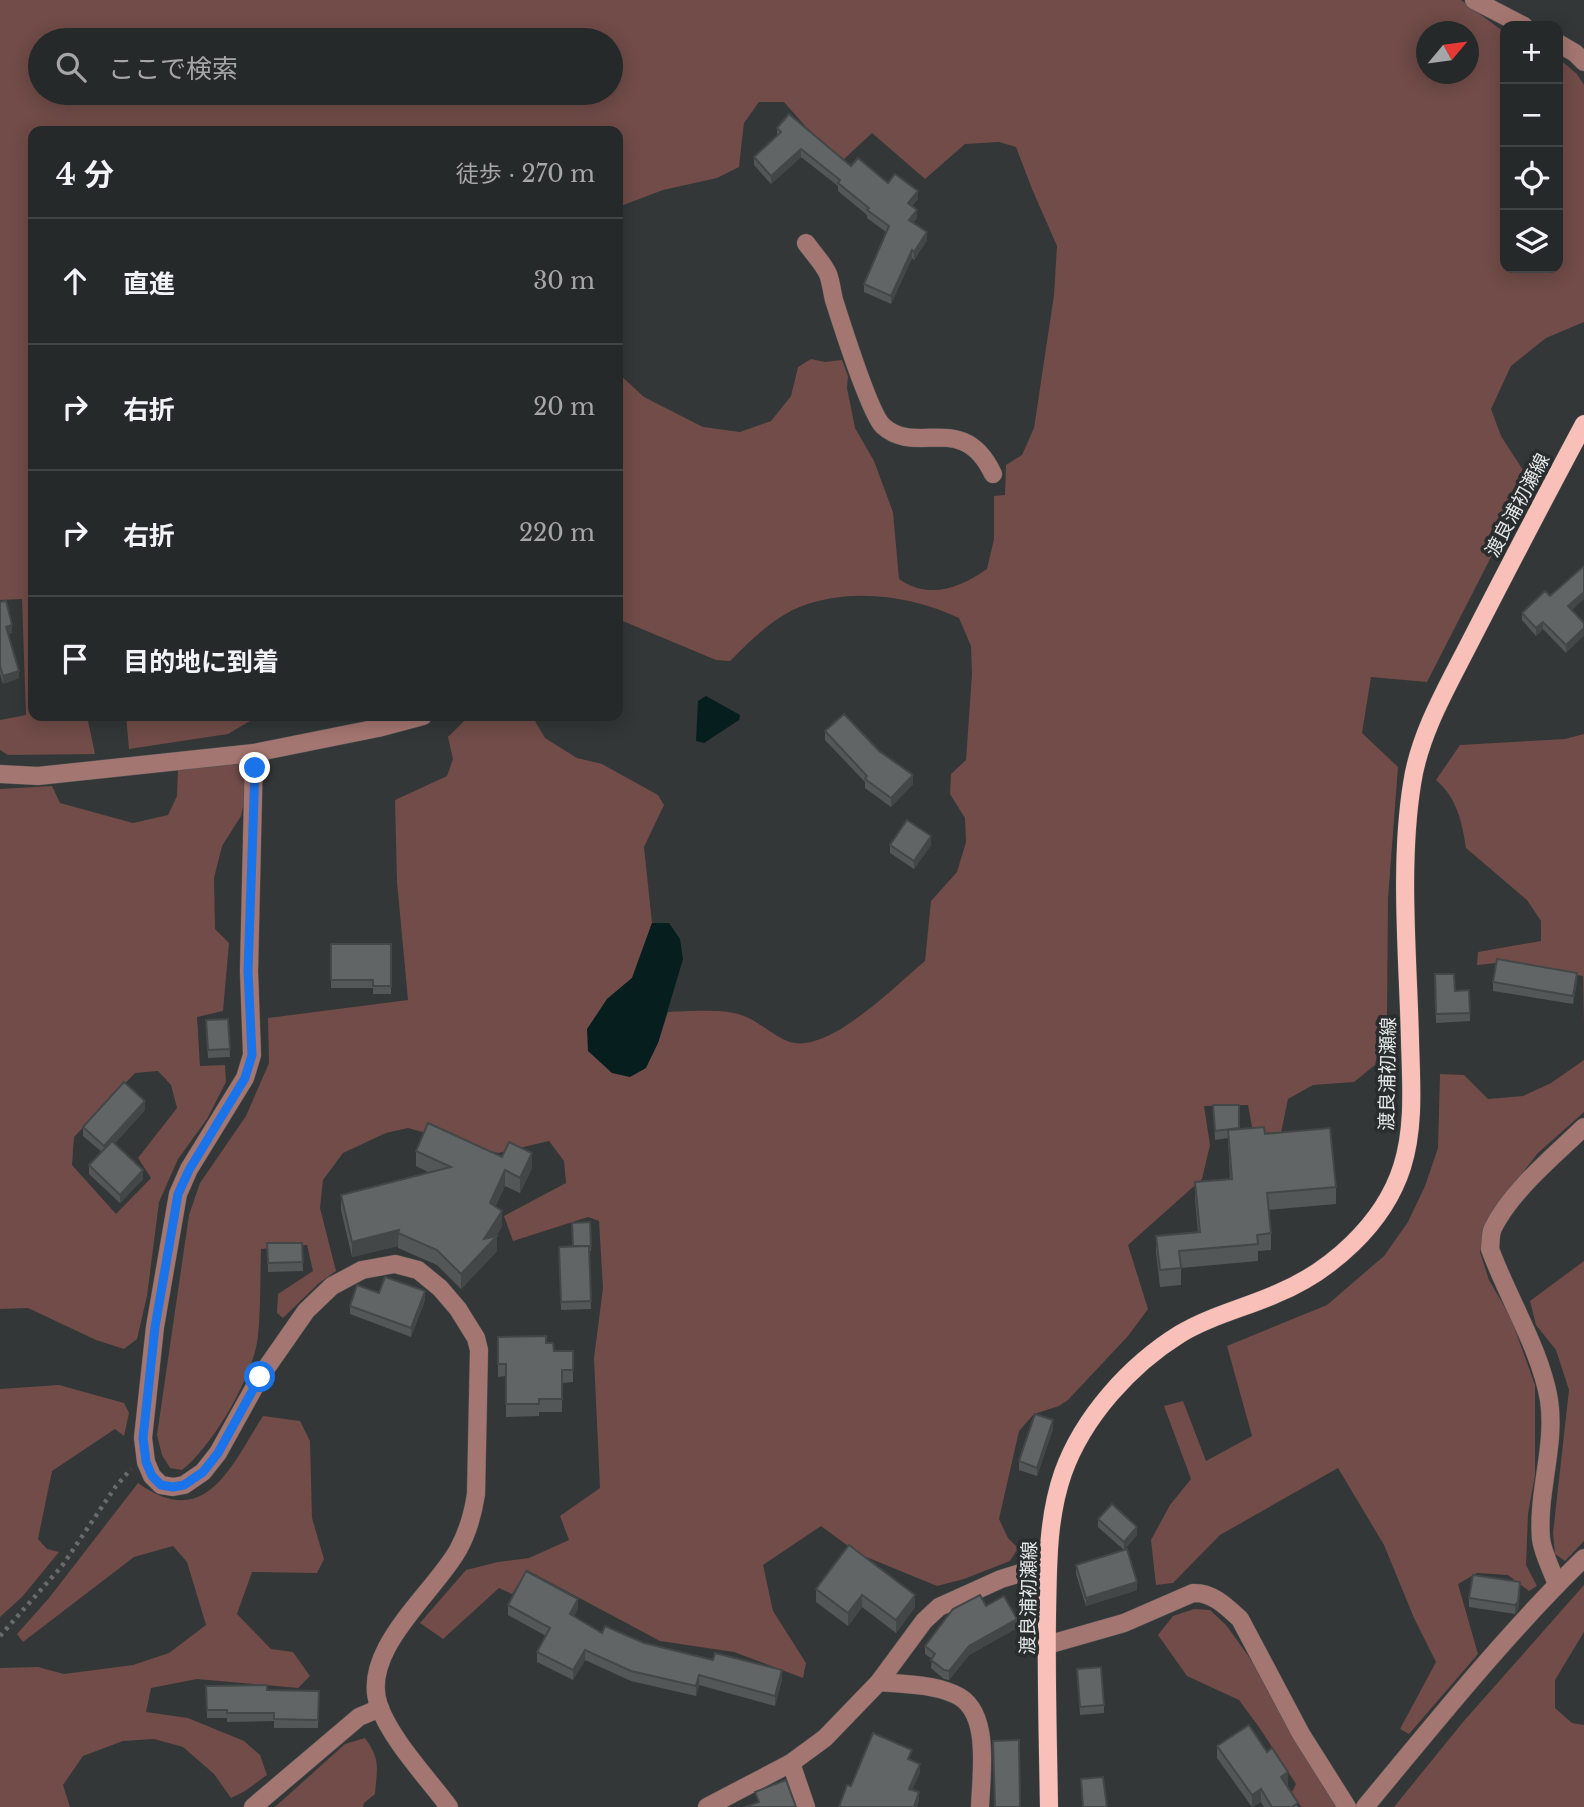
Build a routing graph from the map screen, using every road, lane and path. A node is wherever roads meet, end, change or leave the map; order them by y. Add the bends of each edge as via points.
1 (1474, 0) edge
2 (1514, 21) edge
3 (1563, 46) edge
4 (1584, 62) edge
5 (807, 243) dead end
6 (1584, 424) edge
7 (993, 474) dead end
8 (408, 721) edge
9 (254, 753) junction
10 (0, 774) edge
11 (1584, 1127) edge
12 (146, 1462) junction
13 (1584, 1558) edge
14 (1046, 1565) junction
15 (1557, 1585) junction
16 (0, 1636) edge
17 (1047, 1645) junction
18 (879, 1682) junction
19 (380, 1709) junction
20 (792, 1763) junction
21 (253, 1807) edge
22 (449, 1807) edge
23 (707, 1807) edge
24 (806, 1807) edge
25 (980, 1807) edge
26 (1049, 1807) edge
27 (1347, 1807) edge
28 (1365, 1807) edge

1 - 2 street
3 - 4 street
5 - 7 street via 828,275 881,425 898,436 954,439 972,445
6 - 14 main road, 渡良浦初瀬線 via 1438,706 1412,781 1406,897 1410,1132 1401,1169 1367,1229 1343,1252 1280,1293 1182,1333 1153,1353 1107,1400 1083,1430 1063,1472
8 - 9 street
9 - 10 street via 37,776
9 - 12 street via 248,971 252,1055 245,1078 178,1194 155,1327 143,1438
11 - 15 street via 1507,1206 1492,1231 1490,1249 1537,1359 1549,1400 1541,1542
12 - 16 path via 129,1470 62,1566
12 - 19 street via 161,1485 184,1485 203,1472 299,1320 345,1278 395,1264 418,1270 440,1288 458,1309 479,1350 476,1494 457,1552 385,1651 375,1681
13 - 15 street
14 - 17 main road, 渡良浦初瀬線
14 - 18 street via 939,1607
15 - 28 street
17 - 26 main road, 渡良浦初瀬線
17 - 27 street via 1205,1592 1240,1619 1301,1734
18 - 20 street via 825,1738
18 - 25 street via 956,1694 976,1713 981,1746
19 - 21 street via 359,1717
19 - 22 street
20 - 23 street
20 - 24 street

